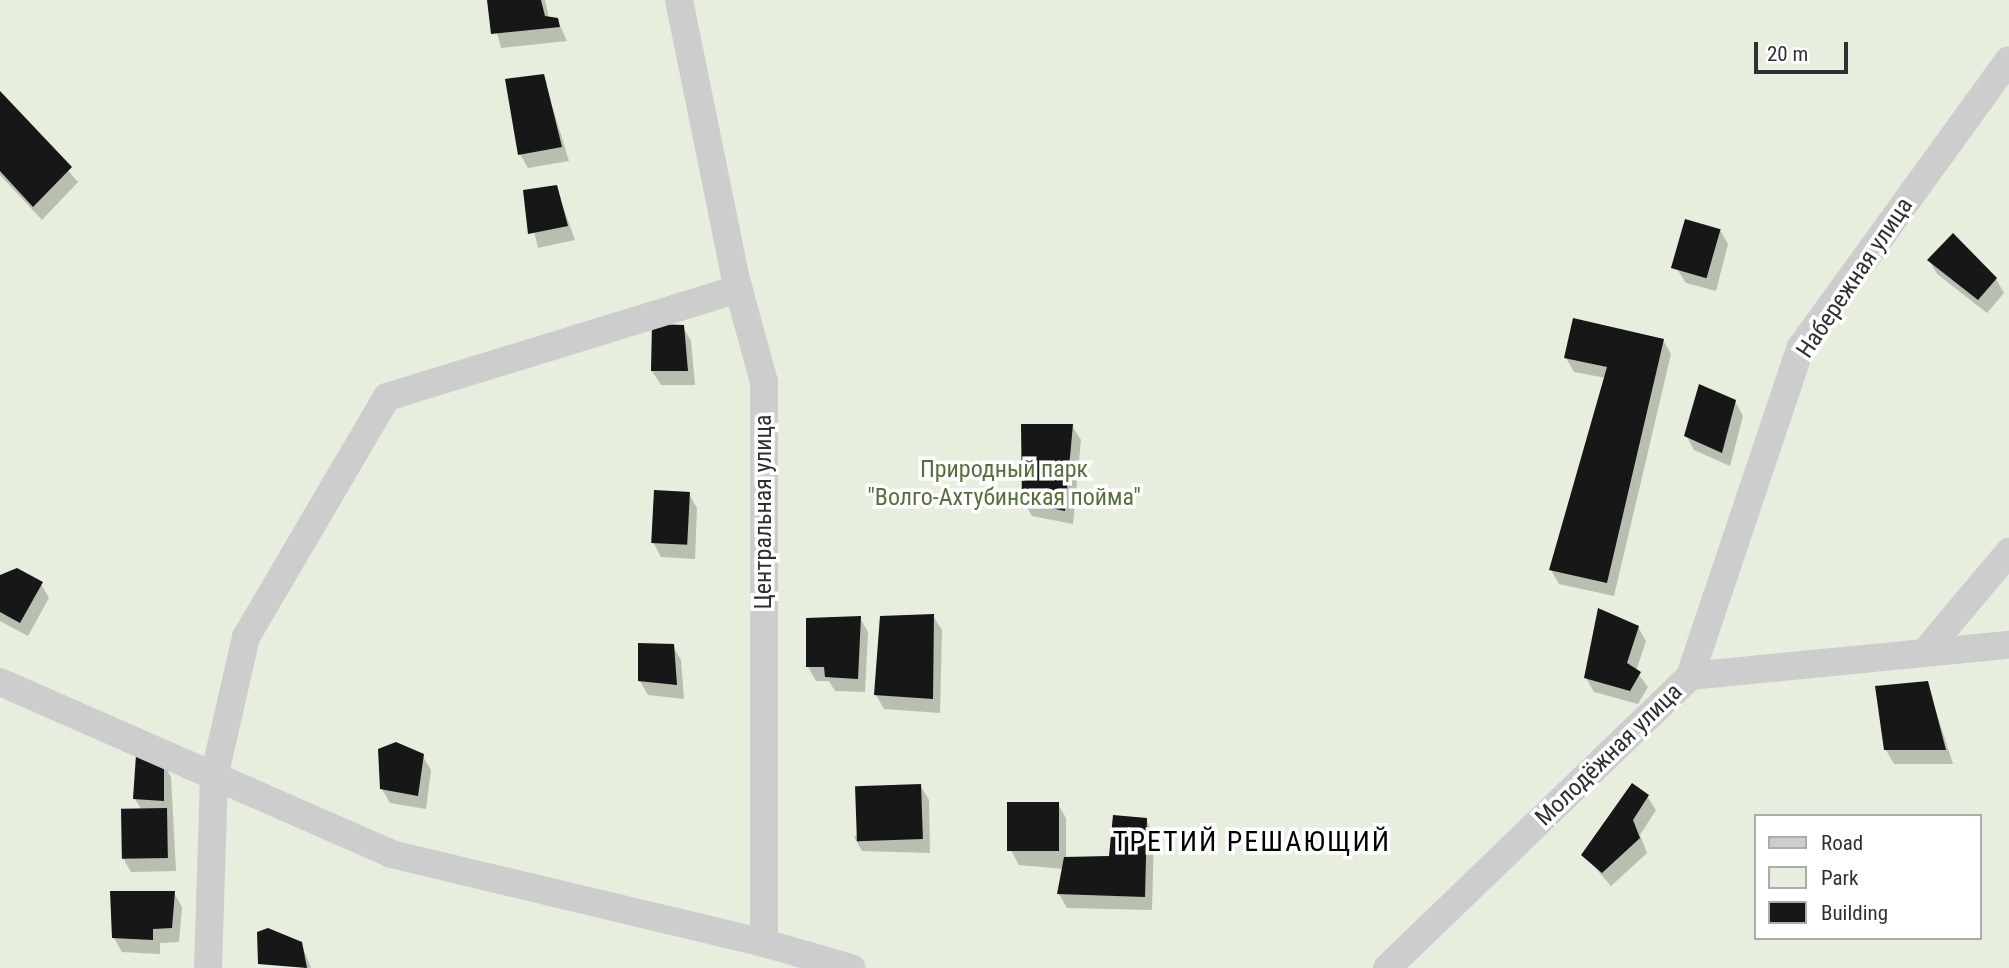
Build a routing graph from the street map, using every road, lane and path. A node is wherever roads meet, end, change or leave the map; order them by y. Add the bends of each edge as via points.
1 (679, 0) edge
2 (2009, 60) edge
3 (738, 289) junction
4 (2009, 552) edge
5 (2009, 645) edge
6 (1925, 652) junction
7 (1690, 676) junction
8 (0, 682) edge
9 (214, 777) junction
10 (764, 943) junction
11 (208, 968) edge
12 (851, 968) edge
13 (1388, 968) edge

1 - 3 street, Центральная улица
2 - 7 street, Набережная улица via 1801,348
3 - 9 street via 387,397 246,637
3 - 10 street, Центральная улица via 764,382
4 - 6 street
5 - 6 street, Молодёжная улица
6 - 7 street, Молодёжная улица
7 - 13 street, Молодёжная улица
8 - 9 street
9 - 10 street via 391,854
9 - 11 street
10 - 12 street

